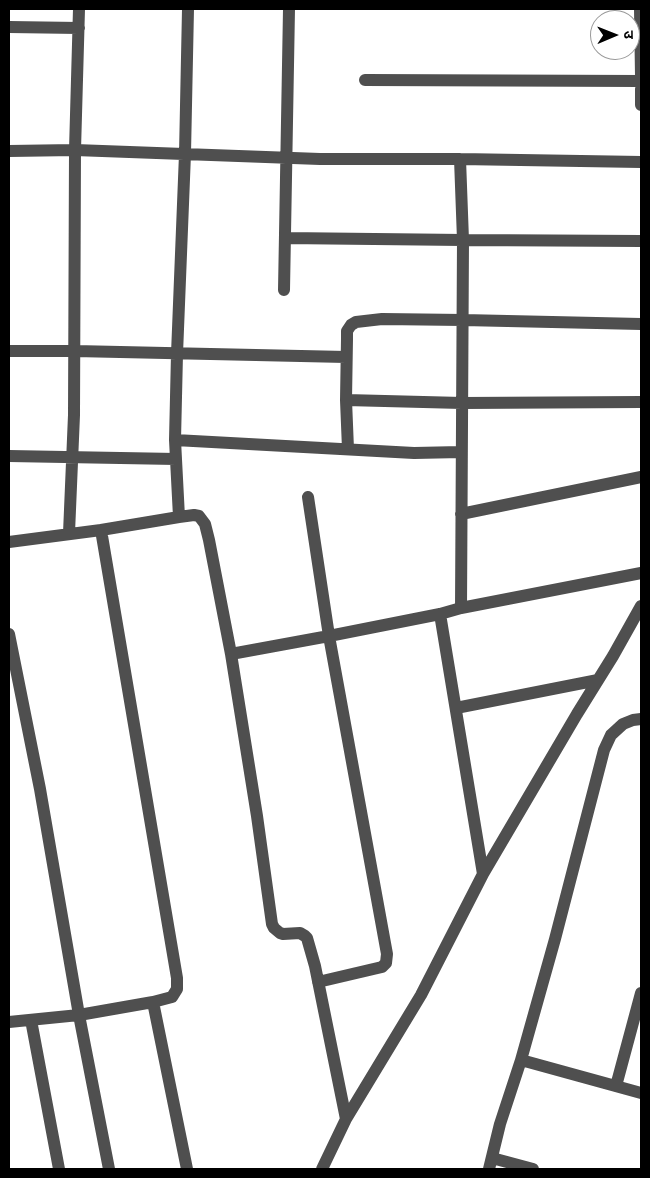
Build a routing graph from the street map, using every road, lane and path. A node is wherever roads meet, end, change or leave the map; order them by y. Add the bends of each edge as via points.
1 (79, 9) edge
2 (188, 9) edge
3 (289, 9) edge
4 (640, 9) edge
5 (9, 27) edge
6 (79, 28) junction
7 (641, 76) edge
8 (365, 80) dead end
9 (641, 81) edge
10 (641, 89) edge
11 (641, 103) edge
12 (75, 150) junction
13 (9, 151) edge
14 (185, 154) junction
15 (286, 158) junction
16 (460, 160) junction
17 (641, 162) edge
18 (285, 238) junction
19 (463, 240) junction
20 (641, 241) edge
21 (284, 290) dead end
22 (462, 320) junction
23 (641, 324) edge
24 (9, 351) edge
25 (75, 351) junction
26 (177, 354) junction
27 (346, 357) junction
28 (346, 400) junction
29 (641, 402) edge
30 (462, 403) junction
31 (175, 440) junction
32 (348, 449) junction
33 (462, 452) junction
34 (9, 456) edge
35 (71, 457) junction
36 (176, 458) junction
37 (641, 477) edge
38 (308, 497) dead end
39 (461, 514) junction
40 (179, 516) junction
41 (101, 530) junction
42 (69, 533) junction
43 (9, 542) edge
44 (641, 573) edge
45 (641, 606) edge
46 (460, 608) junction
47 (440, 614) junction
48 (9, 634) edge
49 (329, 636) junction
50 (231, 654) junction
51 (598, 680) junction
52 (456, 708) junction
53 (641, 719) edge
54 (483, 874) junction
55 (318, 982) junction
56 (641, 993) edge
57 (153, 1002) junction
58 (78, 1015) junction
59 (31, 1020) junction
60 (9, 1022) edge
61 (521, 1060) junction
62 (616, 1086) junction
63 (641, 1093) edge
64 (346, 1120) junction
65 (491, 1164) edge
66 (60, 1169) edge
67 (109, 1169) edge
68 (187, 1169) edge
69 (322, 1169) edge
70 (533, 1169) edge

1 - 6 street
2 - 14 street
3 - 15 street
4 - 7 street
5 - 6 street
6 - 12 street
8 - 9 street
10 - 11 street
12 - 13 street
12 - 14 street
12 - 25 street
14 - 15 street
14 - 26 street
15 - 16 street
15 - 18 street
16 - 17 street
16 - 19 street
18 - 19 street
18 - 21 street
19 - 20 street
19 - 22 street
22 - 23 street
22 - 27 street via 356,322 347,331
22 - 30 street
24 - 25 street
25 - 26 street
25 - 35 street
26 - 27 street
26 - 31 street
27 - 28 street
28 - 30 street
28 - 32 street
29 - 30 street
30 - 33 street
31 - 32 street
31 - 36 street
32 - 33 street
33 - 39 street
34 - 35 street
35 - 36 street
35 - 42 street
36 - 40 street
37 - 39 street
38 - 49 street
39 - 46 street
40 - 41 street
40 - 50 street via 199,516 205,524
41 - 42 street
41 - 57 street via 177,978 177,989 172,997
42 - 43 street
44 - 46 street
45 - 51 street
46 - 47 street
47 - 49 street
47 - 52 street
48 - 58 street via 40,789
49 - 50 street
49 - 55 street via 387,959 382,967
50 - 55 street via 272,924 280,933 300,933 307,938
51 - 52 street
51 - 54 street
52 - 54 street
53 - 61 street via 623,724 611,735 604,750
54 - 64 street via 421,995
55 - 64 street
56 - 62 street
57 - 58 street
57 - 68 street
58 - 59 street
58 - 67 street
59 - 60 street
59 - 66 street
61 - 62 street
61 - 65 street
62 - 63 street
64 - 69 street
65 - 70 street

